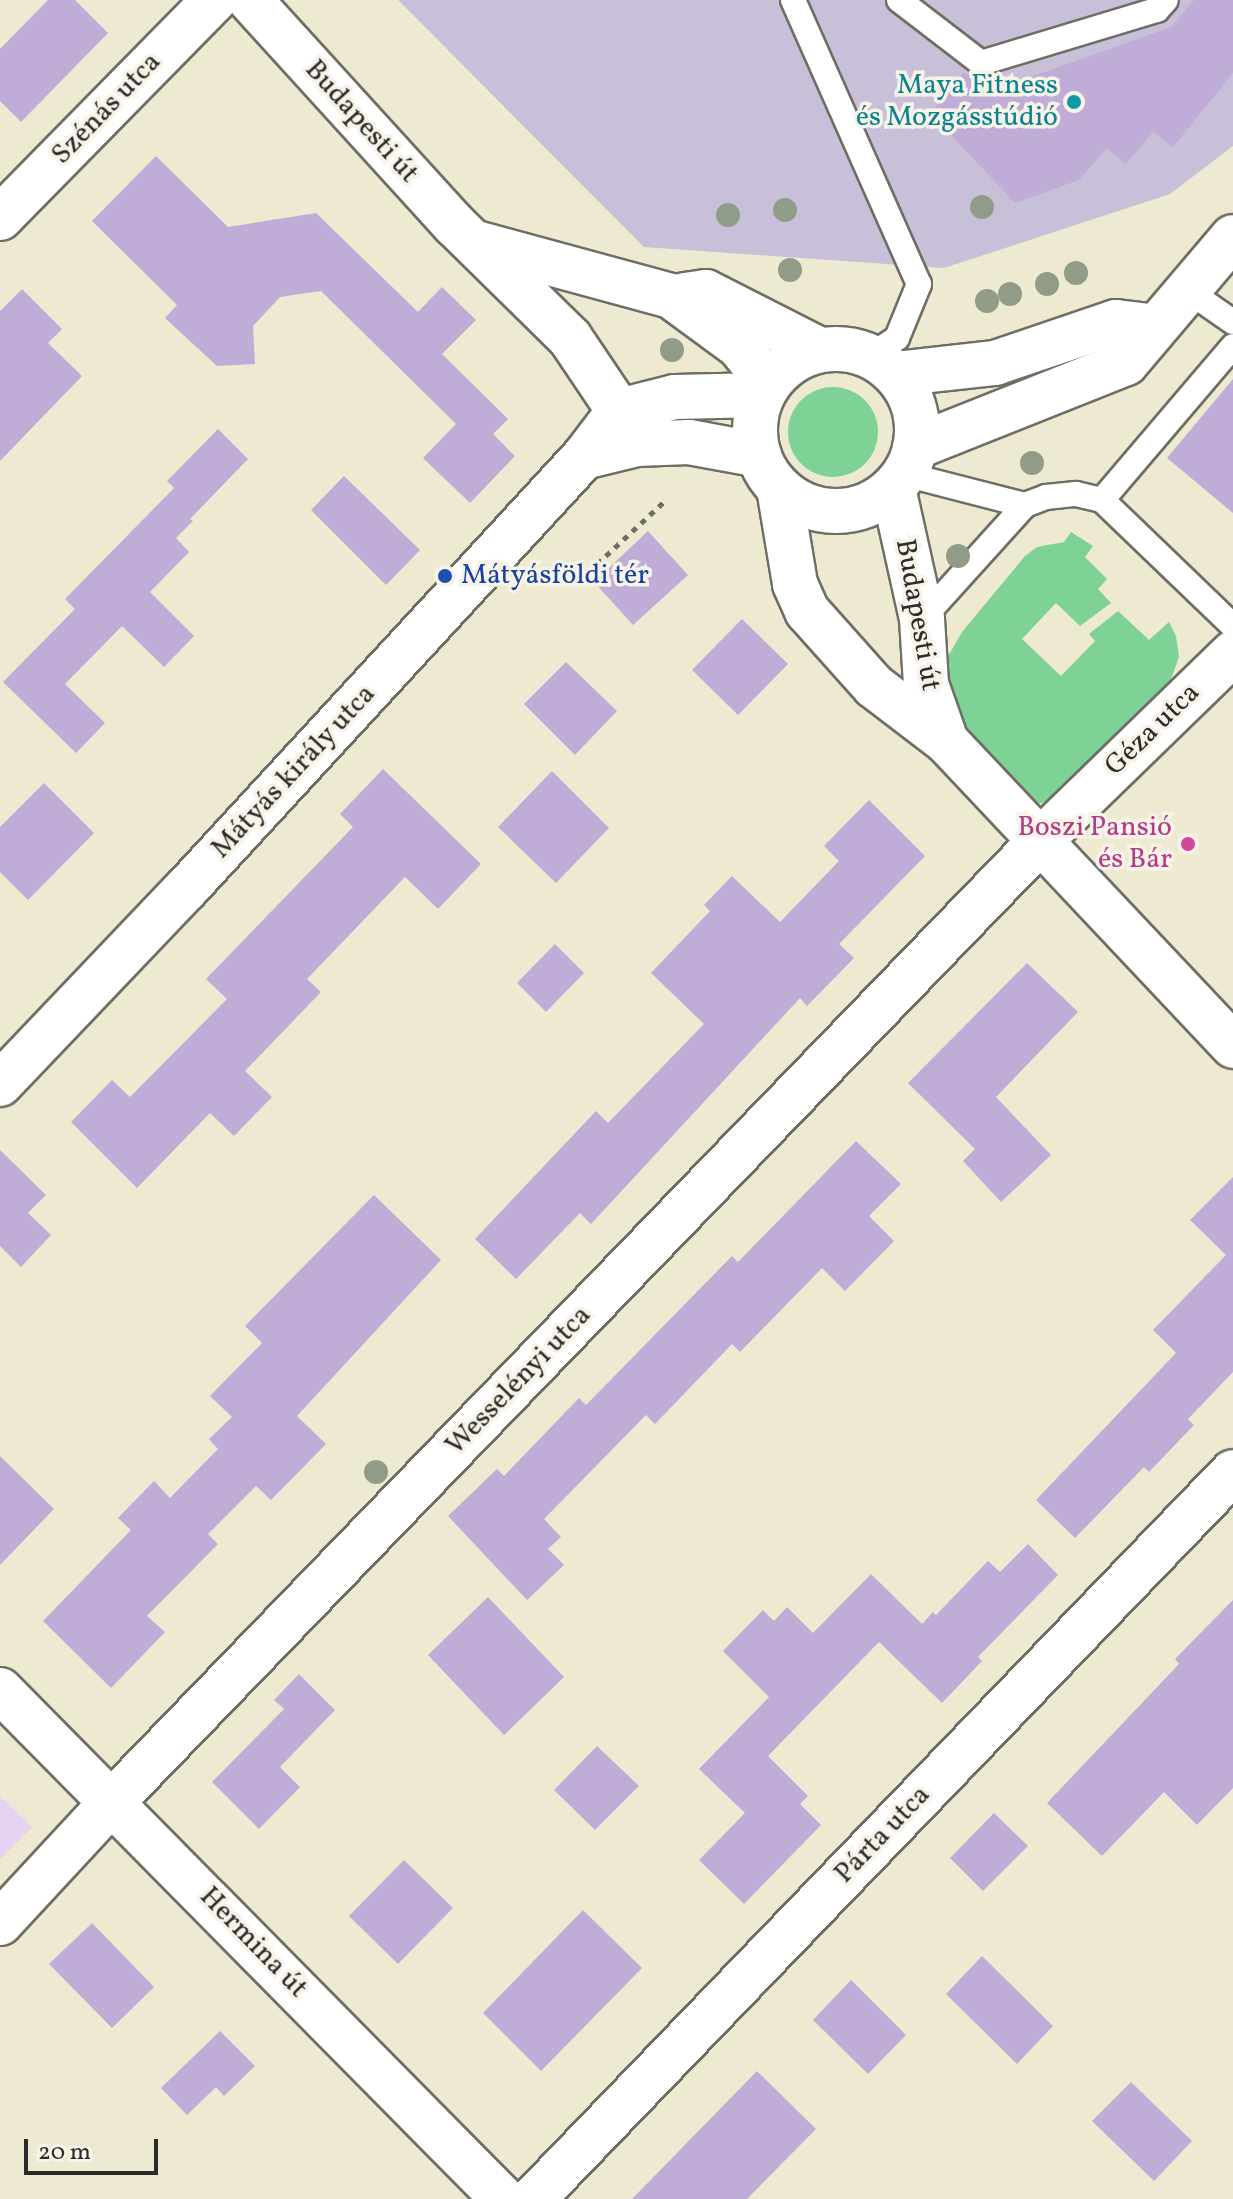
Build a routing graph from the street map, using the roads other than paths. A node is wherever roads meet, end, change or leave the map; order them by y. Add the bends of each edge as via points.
1 (214, 0) edge
2 (250, 0) edge
3 (793, 0) edge
4 (899, 0) edge
5 (1166, 0) edge
6 (0, 218) edge
7 (1233, 237) edge
8 (474, 242) junction
9 (1187, 290) junction
10 (671, 296) junction
11 (1233, 322) edge
12 (1156, 327) junction
13 (1233, 346) edge
14 (820, 350) junction
15 (882, 365) junction
16 (766, 389) junction
17 (619, 411) junction
18 (584, 457) junction
19 (904, 470) junction
20 (769, 471) junction
21 (1102, 500) junction
22 (1025, 505) junction
23 (922, 619) junction
24 (1233, 626) edge
25 (1233, 653) edge
26 (946, 741) junction
27 (1040, 842) junction
28 (1233, 1046) edge
29 (0, 1084) edge
30 (1233, 1472) edge
31 (0, 1690) edge
32 (113, 1801) junction
33 (0, 1923) edge
34 (503, 2199) edge
35 (533, 2199) edge

1 - 6 street, Szénás utca
2 - 8 street, Budapesti út
3 - 15 lane via 919,284
4 - 5 lane via 981,63 1157,10
7 - 9 street
8 - 10 street
8 - 17 street, Budapesti út via 570,338
9 - 11 lane
9 - 12 street
10 - 14 street via 706,292
10 - 16 street via 739,346
12 - 15 street via 1116,322 995,363
12 - 19 street via 1126,363
13 - 21 lane
14 - 15 street via 845,349
14 - 16 street via 800,356
15 - 19 street via 914,408
16 - 17 street via 675,397
16 - 20 street via 755,425
17 - 18 street, Mátyás király utca
18 - 20 street via 637,444 689,442
18 - 29 street, Mátyás király utca
19 - 20 street via 870,503 847,510 822,510 799,502
19 - 22 lane
19 - 23 street, Budapesti út
20 - 26 street, Budapesti út via 795,584 807,611 874,686
21 - 22 lane via 1076,494
21 - 24 lane
22 - 23 lane
23 - 26 street, Budapesti út via 926,684
25 - 27 street, Géza utca
26 - 27 street, Budapesti út
27 - 28 street, Budapesti út
27 - 32 street, Wesselényi utca
30 - 35 street, Párta utca
31 - 32 street, Hermina út
32 - 33 street, Wesselényi utca
32 - 34 street, Hermina út

